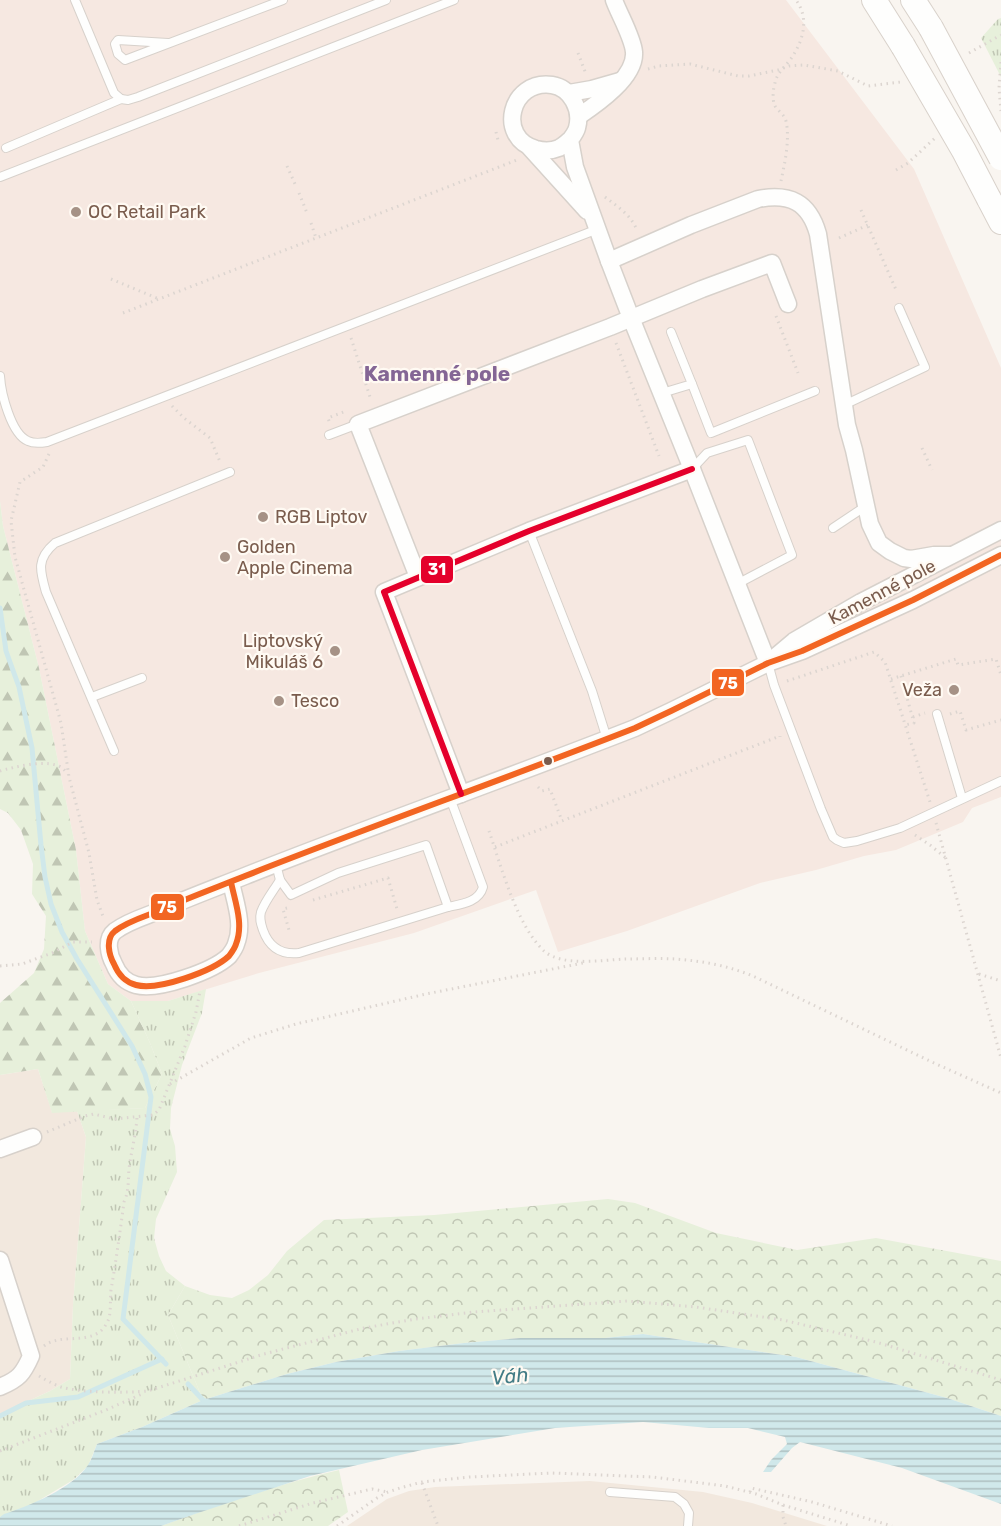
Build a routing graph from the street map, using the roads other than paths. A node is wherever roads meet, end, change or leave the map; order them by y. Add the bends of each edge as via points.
1 (75, 0) edge
2 (283, 0) edge
3 (386, 0) edge
4 (454, 0) edge
5 (614, 0) edge
6 (874, 0) edge
7 (914, 0) edge
8 (168, 43) junction
9 (624, 78) junction
10 (569, 93) junction
11 (121, 99) junction
12 (579, 116) junction
13 (570, 140) junction
14 (530, 147) junction
15 (6, 148) dead end
16 (1001, 158) edge
17 (0, 177) edge
18 (1001, 222) edge
19 (596, 224) junction
20 (609, 261) junction
21 (788, 304) road end
22 (899, 308) dead end
23 (631, 318) junction
24 (671, 332) dead end
25 (0, 376) edge
26 (692, 384) junction
27 (815, 390) dead end
28 (662, 393) junction
29 (844, 405) junction
30 (354, 417) junction
31 (332, 435) road end
32 (692, 469) junction
33 (227, 473) road end
34 (866, 506) junction
35 (833, 528) dead end
36 (1001, 530) edge
37 (529, 531) junction
38 (951, 555) junction
39 (1001, 555) edge
40 (418, 577) junction
41 (736, 584) junction
42 (768, 663) junction
43 (142, 678) dead end
44 (92, 697) junction
45 (933, 713) road end
46 (607, 739) junction
47 (114, 751) dead end
48 (1001, 781) edge
49 (455, 796) junction
50 (962, 798) junction
51 (278, 872) junction
52 (231, 882) junction
53 (448, 907) junction
54 (33, 1137) road end
55 (0, 1149) edge
56 (0, 1260) edge
57 (0, 1387) edge
58 (610, 1492) dead end
59 (688, 1526) edge

1 - 11 lane via 114,93
2 - 8 lane
3 - 11 lane via 138,97
4 - 17 lane
5 - 9 street via 634,51
6 - 18 main road, bridge via 964,151
7 - 16 main road, bridge
8 - 8 lane via 125,60 115,44 118,40
9 - 10 street
9 - 12 street
10 - 12 street
10 - 14 street via 555,85 538,85 524,92 514,105 514,131
11 - 15 lane
12 - 13 street
13 - 14 street via 544,151
13 - 19 street via 575,167
14 - 19 street
19 - 20 street
19 - 25 lane via 47,442 28,441 20,436 6,408
20 - 23 street
20 - 29 street via 759,199 777,197 801,205 816,224
21 - 23 street via 772,263
22 - 29 lane via 925,367
23 - 28 street
23 - 30 street
24 - 26 lane
26 - 27 lane via 711,433
26 - 28 lane
28 - 32 street
29 - 34 street
30 - 31 lane
30 - 40 street
32 - 37 street
32 - 41 street
32 - 41 lane via 707,453 748,440 764,479 792,555
33 - 44 lane via 55,543 45,551 40,572 43,582
34 - 35 lane
34 - 38 street via 879,543 896,555 911,559
36 - 38 street, Kamenné pole
37 - 40 street
37 - 46 lane
38 - 42 street, Kamenné pole via 794,641
39 - 42 street, Kamenné pole via 913,600
40 - 49 street via 384,592
41 - 42 street
42 - 46 street, Kamenné pole
42 - 50 lane via 837,840 849,843 900,828
43 - 44 lane
44 - 47 lane
45 - 50 lane
46 - 49 street, Kamenné pole
48 - 50 lane
49 - 51 street, Kamenné pole
49 - 53 lane via 483,887 477,898
51 - 52 street, Kamenné pole
51 - 53 lane via 291,895 338,873 426,845
51 - 53 lane via 259,920 268,941 284,953 299,953
52 - 52 street, Kamenné pole via 239,918 237,942 229,956 202,971 160,985 138,985 123,978 112,961 109,943 116,930
54 - 55 street
56 - 57 street via 31,1356 24,1372
58 - 59 lane via 675,1497 684,1504

